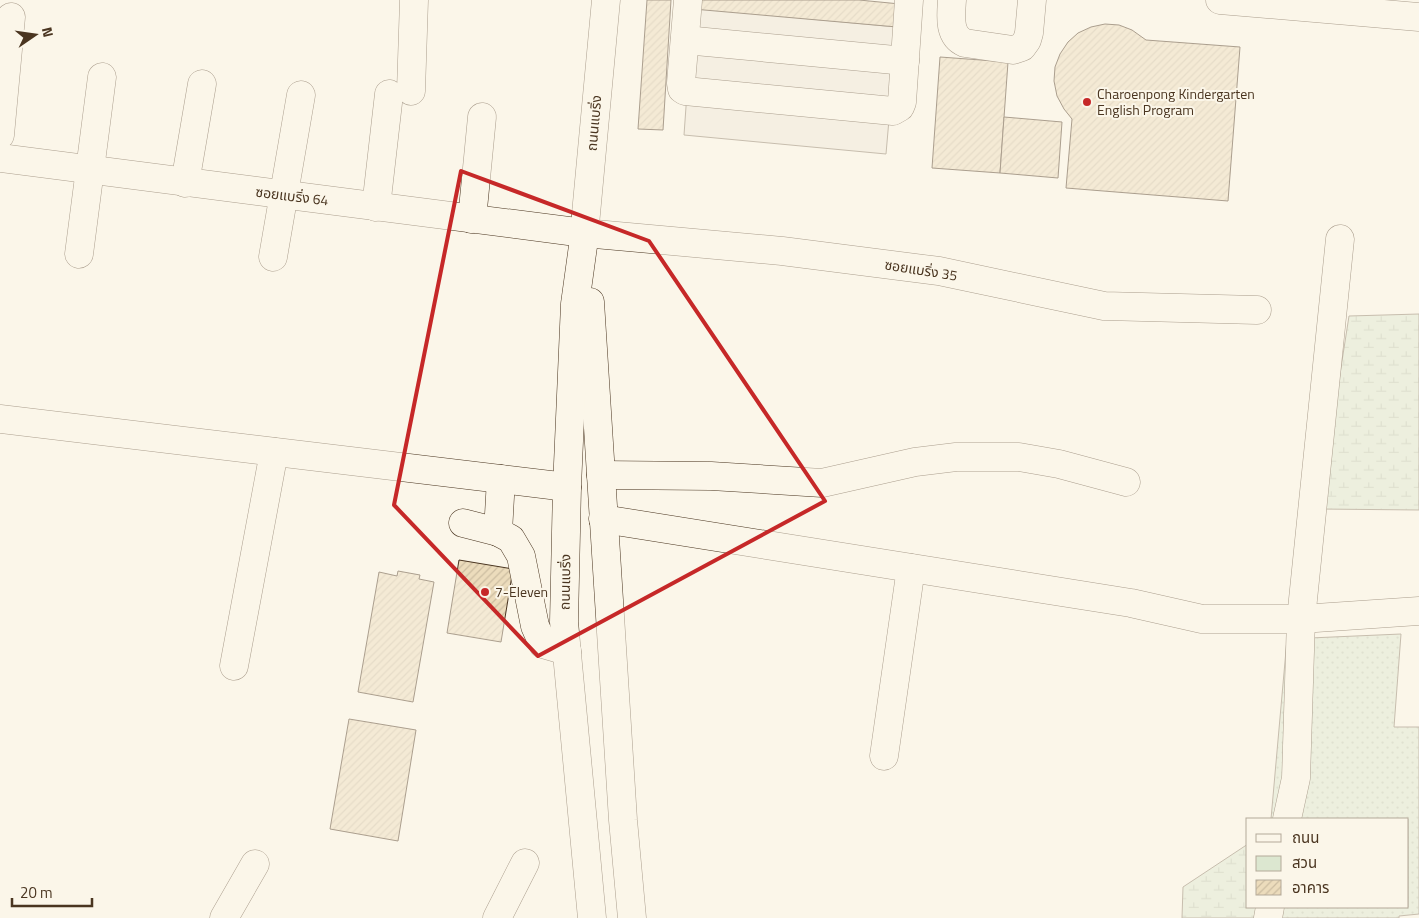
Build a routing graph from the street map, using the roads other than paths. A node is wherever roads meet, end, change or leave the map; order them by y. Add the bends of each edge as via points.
1 (414, 0) edge
2 (606, 0) edge
3 (688, 0) edge
4 (909, 0) edge
5 (952, 0) edge
6 (1032, 0) edge
7 (1220, 0) edge
8 (1313, 4) edge
9 (1405, 10) edge
10 (11, 17) dead end
11 (685, 40) junction
12 (905, 61) junction
13 (102, 77) dead end
14 (202, 84) dead end
15 (301, 95) dead end
16 (482, 117) dead end
17 (0, 135) edge
18 (0, 158) edge
19 (91, 171) junction
20 (185, 183) junction
21 (284, 195) junction
22 (376, 207) junction
23 (472, 219) junction
24 (1340, 239) dead end
25 (584, 240) junction
26 (79, 254) dead end
27 (273, 257) dead end
28 (1257, 310) dead end
29 (0, 419) edge
30 (274, 452) junction
31 (601, 475) junction
32 (501, 479) junction
33 (1126, 482) dead end
34 (567, 488) junction
35 (603, 519) junction
36 (463, 523) dead end
37 (498, 532) junction
38 (911, 568) junction
39 (1419, 612) edge
40 (1301, 620) junction
41 (567, 651) junction
42 (234, 666) dead end
43 (884, 756) dead end
44 (1288, 818) edge
45 (525, 863) dead end
46 (255, 864) dead end
47 (224, 918) edge
48 (497, 918) edge
49 (592, 918) edge
50 (632, 918) edge

1 - 22 street via 400,93
2 - 25 street, ถนนแบริ่ง
3 - 11 street
4 - 12 street
5 - 6 street via 952,26 960,41 1013,50 1022,47 1027,40
7 - 8 street
8 - 9 street
10 - 17 street
11 - 12 street
11 - 12 street via 681,83 682,89 689,92 893,111 902,102
13 - 19 street
14 - 20 street
15 - 21 street
16 - 23 street
18 - 19 street, ซอยแบริ่ง 64
19 - 20 street, ซอยแบริ่ง 64
19 - 26 street
20 - 21 street, ซอยแบริ่ง 64
21 - 22 street, ซอยแบริ่ง 64
21 - 27 street
22 - 23 street, ซอยแบริ่ง 64
23 - 25 street, ซอยแบริ่ง 64
24 - 40 street
25 - 28 street, ซอยแบริ่ง 35 via 782,251 939,271 1104,306
25 - 31 street, ถนนแบริ่ง
25 - 34 street, ถนนแบริ่ง via 575,304
29 - 30 street
30 - 32 street
30 - 42 street
31 - 33 street via 711,476 822,483 915,462 956,457 1019,457
31 - 35 street, ถนนแบริ่ง
32 - 34 street
32 - 37 street
34 - 41 street, ถนนแบริ่ง via 564,622
35 - 38 street
35 - 50 street, ถนนแบริ่ง
36 - 37 street
37 - 41 street via 512,539 521,556 535,626 543,644
38 - 40 street via 1132,603 1202,619
38 - 43 street
39 - 40 street
40 - 44 street via 1296,778
41 - 49 street, ถนนแบริ่ง
45 - 48 street
46 - 47 street

